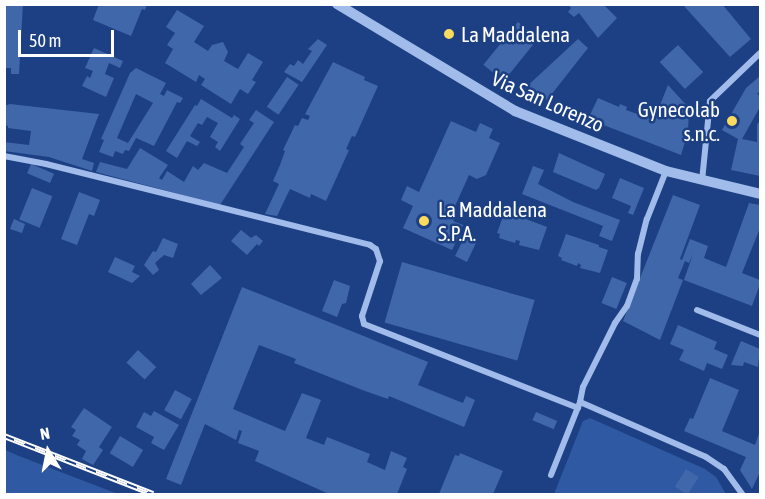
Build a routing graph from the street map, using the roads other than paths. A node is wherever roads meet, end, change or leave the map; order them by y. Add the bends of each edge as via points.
1 (337, 4) edge
2 (760, 52) edge
3 (4, 156) edge
4 (666, 171) junction
5 (702, 181) junction
6 (760, 194) edge
7 (698, 310) dead end
8 (760, 335) edge
9 (579, 405) junction
10 (551, 475) dead end
11 (742, 495) edge

1 - 4 street, Via San Lorenzo via 515,111
2 - 5 street via 710,101
3 - 9 street via 370,245 380,261 362,316 364,324
4 - 5 street, Via San Lorenzo
4 - 9 street via 647,219 638,254 637,279 627,306 583,387
5 - 6 street, Via San Lorenzo
7 - 8 street
9 - 10 street
9 - 11 street via 706,457 724,469

